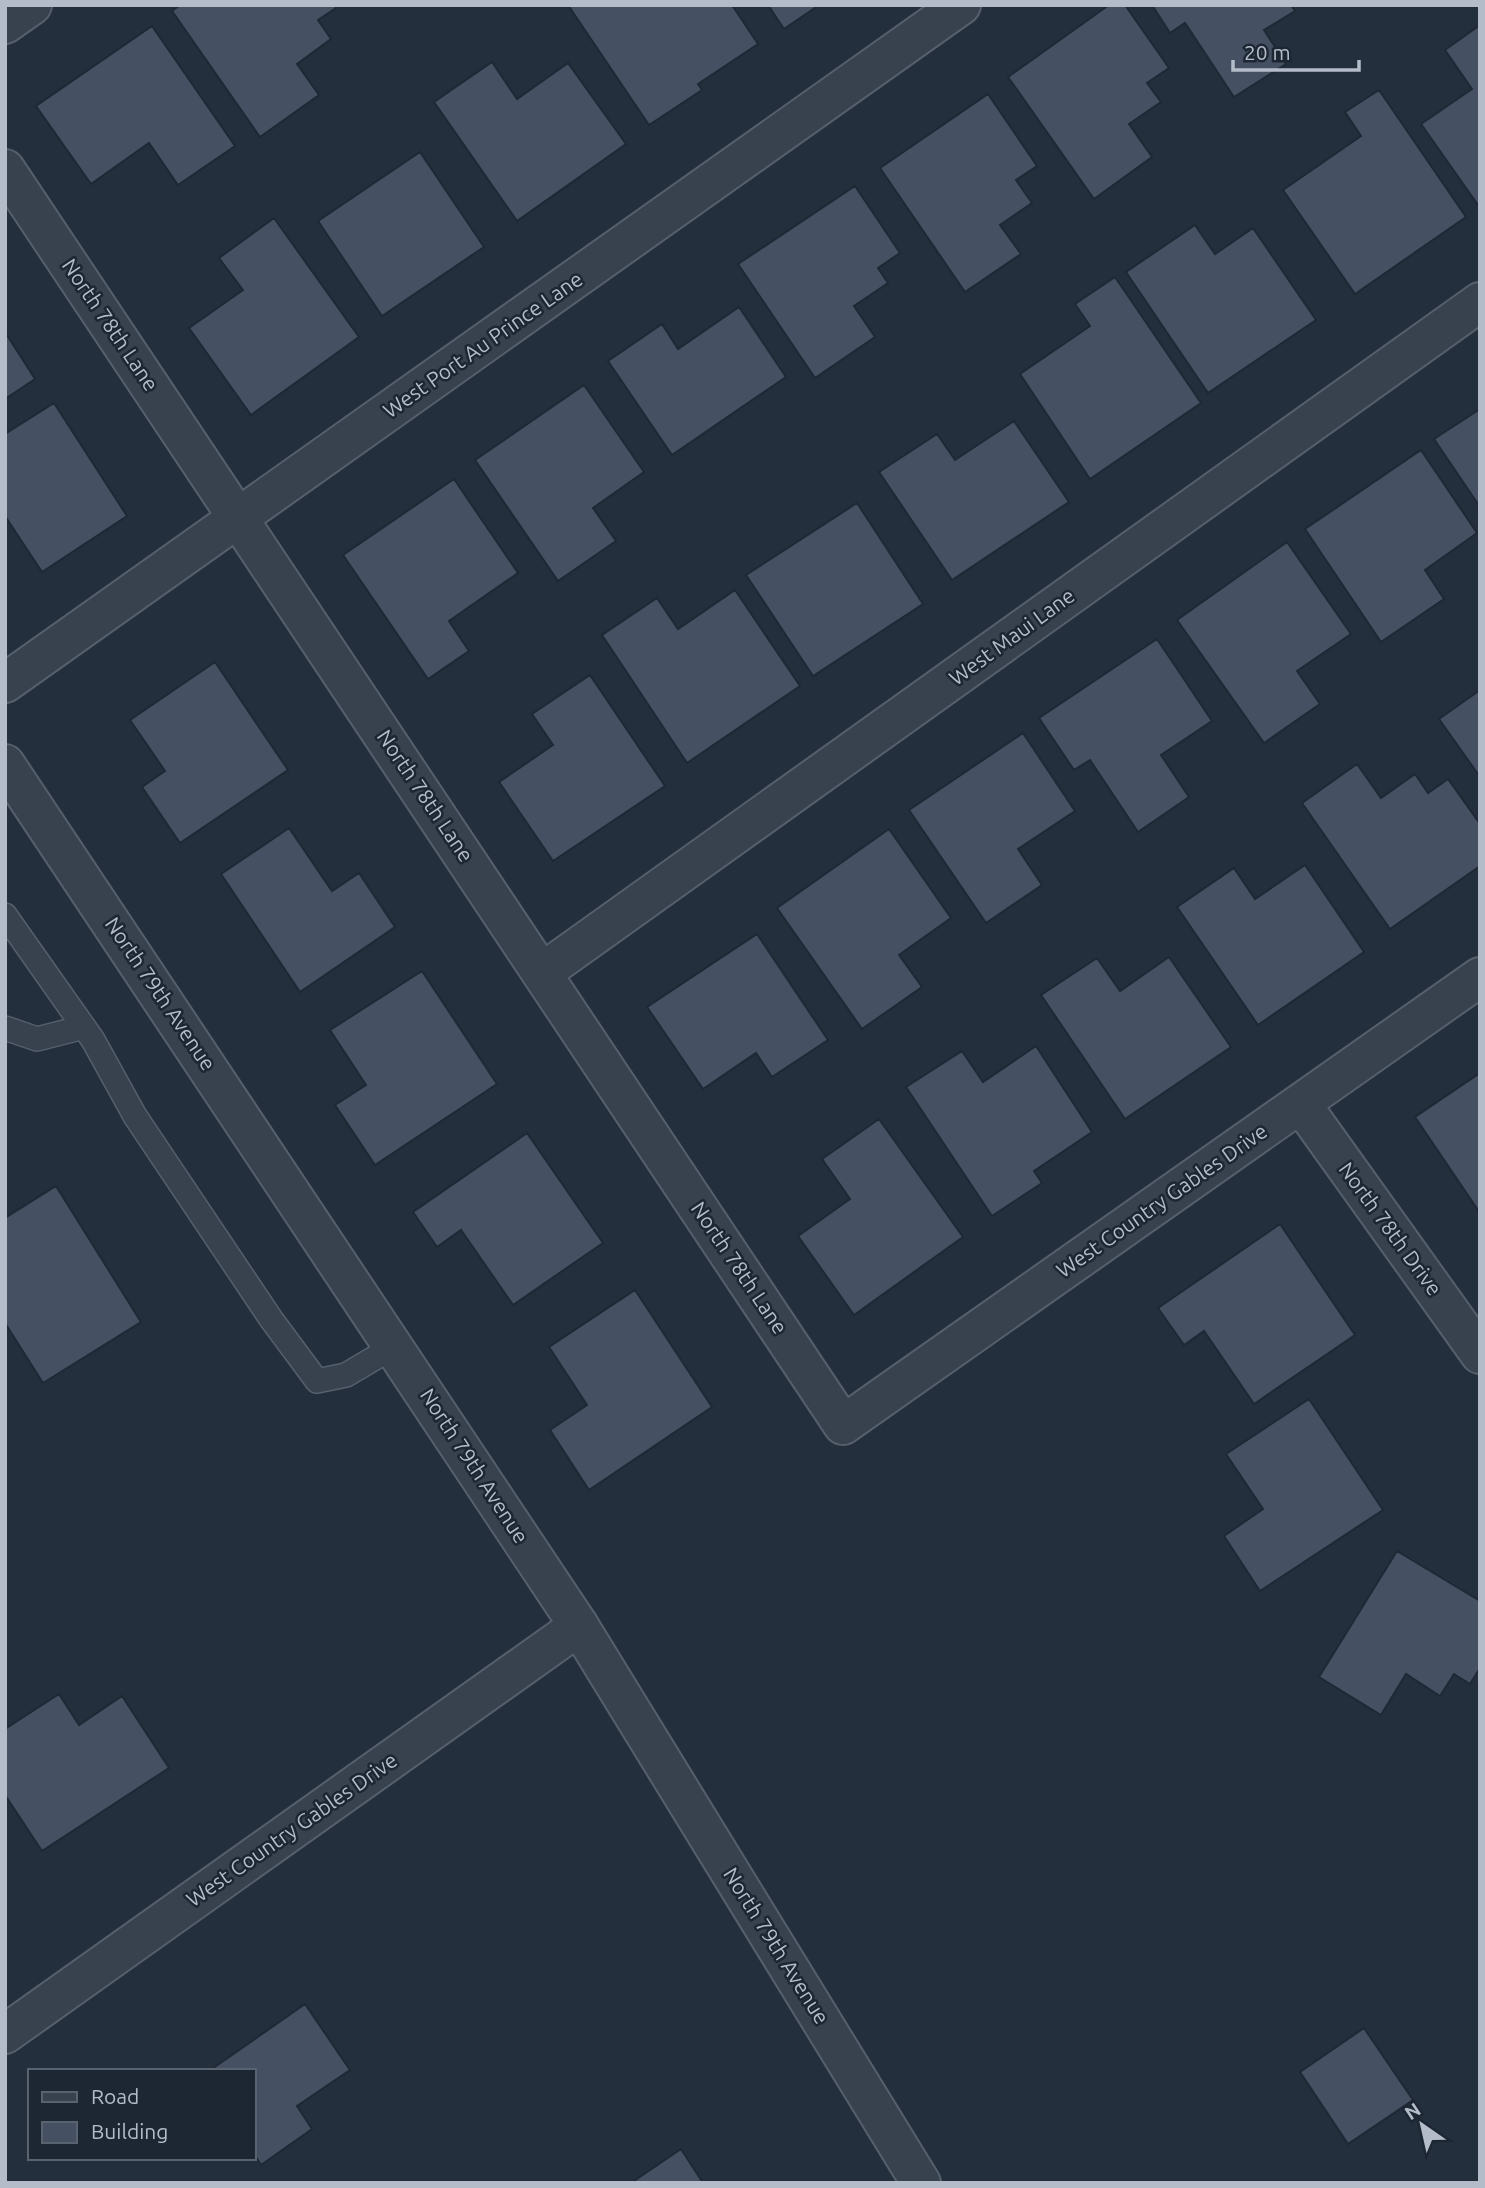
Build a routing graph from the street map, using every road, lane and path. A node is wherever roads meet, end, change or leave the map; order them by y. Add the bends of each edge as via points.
1 (32, 5) edge
2 (961, 5) edge
3 (5, 24) edge
4 (5, 169) edge
5 (1480, 302) edge
6 (239, 517) junction
7 (5, 683) edge
8 (5, 764) edge
9 (5, 915) edge
10 (544, 972) junction
11 (1480, 977) edge
12 (84, 1027) junction
13 (5, 1028) edge
14 (1301, 1104) junction
15 (394, 1346) junction
16 (1480, 1354) edge
17 (843, 1425) joint
18 (579, 1626) junction
19 (5, 2034) edge
20 (921, 2183) edge

1 - 3 street
2 - 6 street, West Port Au Prince Lane
4 - 6 street, North 78th Lane
5 - 10 street, West Maui Lane
6 - 7 street, West Port Au Prince Lane
6 - 10 street, North 78th Lane
8 - 15 street, North 79th Avenue
9 - 12 lane
10 - 17 street, North 78th Lane
11 - 14 street, West Country Gables Drive
12 - 13 lane via 37,1039
12 - 15 lane via 135,1116 317,1381 346,1375
14 - 16 street, North 78th Drive
14 - 17 street, West Country Gables Drive
15 - 18 street, North 79th Avenue
18 - 19 street, West Country Gables Drive
18 - 20 street, North 79th Avenue

